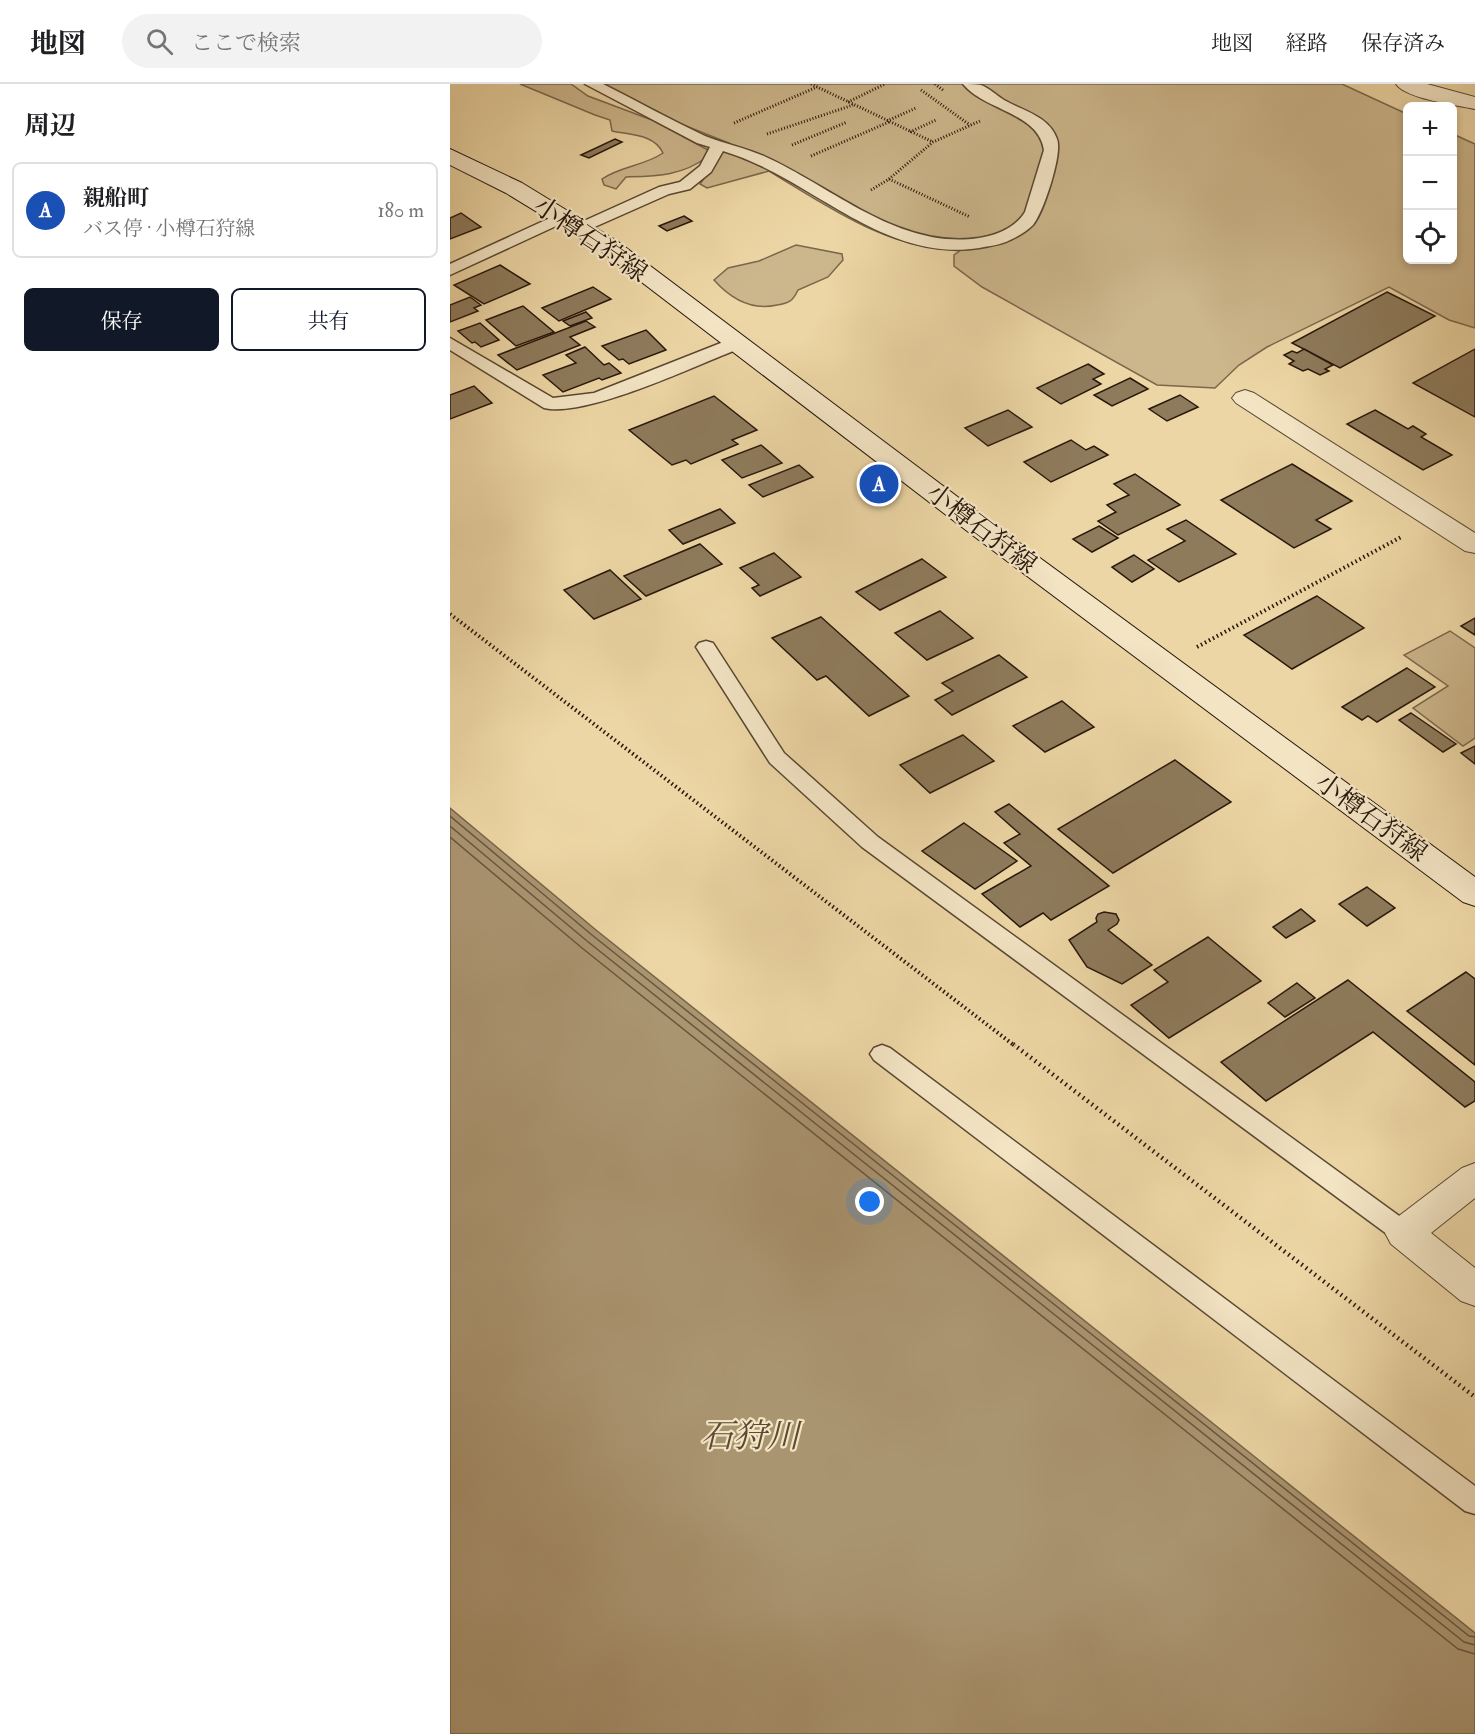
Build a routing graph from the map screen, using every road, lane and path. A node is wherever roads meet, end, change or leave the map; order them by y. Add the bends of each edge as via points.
1 (592, 84) edge
2 (811, 84) edge
3 (885, 84) edge
4 (935, 84) edge
5 (970, 84) edge
6 (1407, 84) edge
7 (817, 87) junction
8 (921, 90) dead end
9 (948, 95) dead end
10 (847, 102) junction
11 (1475, 103) edge
12 (853, 105) junction
13 (916, 108) dead end
14 (985, 118) dead end
15 (936, 120) dead end
16 (889, 121) junction
17 (847, 122) dead end
18 (970, 125) junction
19 (910, 132) junction
20 (697, 138) junction
21 (933, 142) junction
22 (726, 147) junction
23 (450, 156) edge
24 (758, 159) junction
25 (779, 170) junction
26 (889, 179) junction
27 (844, 206) junction
28 (572, 222) junction
29 (976, 244) junction
30 (450, 270) edge
31 (450, 343) edge
32 (737, 343) junction
33 (1245, 398) dead end
34 (1432, 520) junction
35 (1475, 545) edge
36 (450, 614) edge
37 (706, 647) dead end
38 (1197, 647) dead end
39 (1475, 894) edge
40 (882, 1054) dead end
41 (1475, 1178) edge
42 (1404, 1233) junction
43 (1475, 1290) edge
44 (1475, 1397) edge
45 (1475, 1502) edge

1 - 20 lane
2 - 7 path
3 - 10 path
4 - 9 path
5 - 29 lane via 1037,122 1052,140 1034,212 1026,223 1003,238
6 - 11 main road
7 - 10 path
7 - 20 path
8 - 18 path
10 - 12 path
12 - 16 path
12 - 22 path
13 - 16 path
14 - 18 path
15 - 19 path
16 - 19 path
16 - 25 path
17 - 24 path
18 - 21 path
19 - 21 path
20 - 22 lane
21 - 26 path
22 - 24 lane
22 - 28 lane via 685,186
23 - 28 main road, 小樽石狩線
24 - 25 lane
25 - 27 lane
26 - 27 path
26 - 29 path via 974,219
27 - 29 lane via 920,242
28 - 30 lane
28 - 32 main road, 小樽石狩線
31 - 32 lane via 549,404 600,397
32 - 39 main road, 小樽石狩線
33 - 34 main road
34 - 35 main road
34 - 38 path
36 - 44 path
37 - 42 lane via 777,758 870,842
40 - 45 lane
41 - 42 main road
42 - 43 main road

